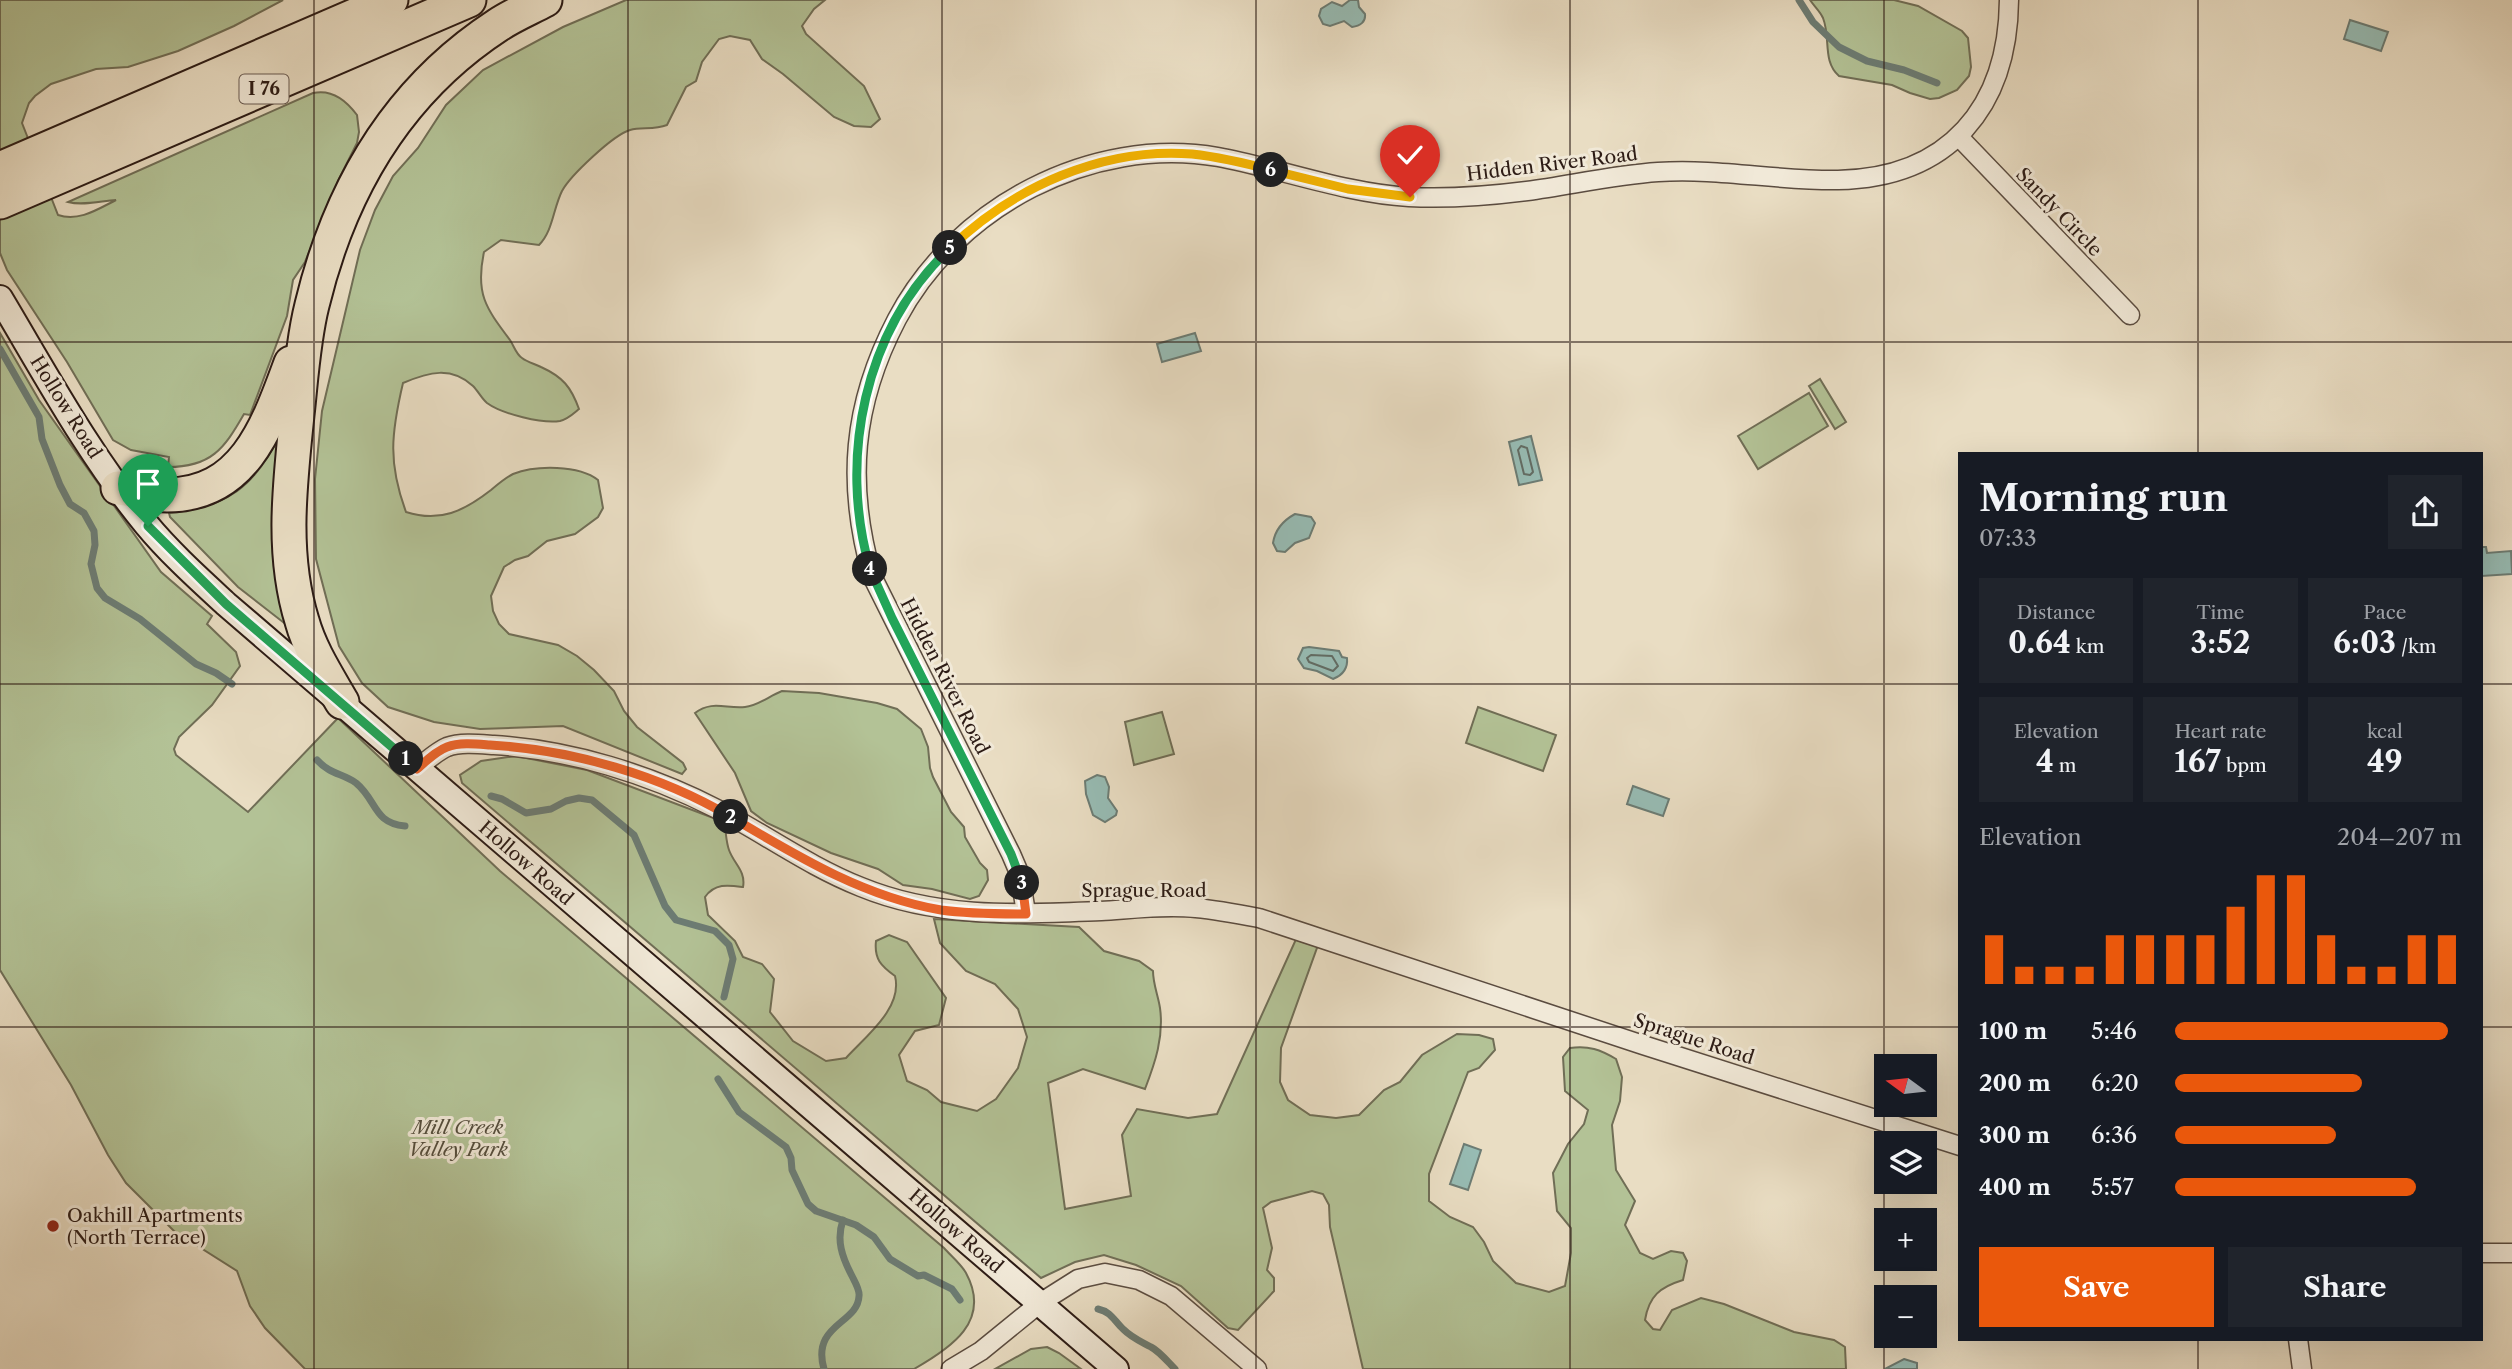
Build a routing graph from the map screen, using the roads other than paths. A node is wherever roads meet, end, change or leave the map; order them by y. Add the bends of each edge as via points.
1 (391, 0) edge
2 (469, 0) edge
3 (545, 0) edge
4 (2009, 0) edge
5 (1959, 137) junction
6 (52, 163) junction
7 (0, 169) edge
8 (0, 202) edge
9 (0, 298) edge
10 (311, 307) junction
11 (2130, 315) dead end
12 (118, 488) junction
13 (342, 702) junction
14 (417, 769) junction
15 (1026, 914) junction
16 (1958, 1145) edge
17 (2483, 1253) edge
18 (2512, 1253) edge
19 (1040, 1303) junction
20 (2298, 1341) edge
21 (951, 1369) edge
22 (1116, 1369) edge
23 (1257, 1369) edge
24 (2302, 1369) edge

1 - 6 highway, I 76
2 - 6 highway, I 76
3 - 10 highway via 500,23 464,49 408,103 354,184
4 - 5 street, Hidden River Road via 2005,52 1997,79
5 - 11 street, Sandy Circle
5 - 15 street, Hidden River Road via 1912,165 1864,179 1665,171 1526,191 1441,197 1348,189 1216,157 1158,155 1118,159 1066,173 1017,195 982,219 925,275 907,300 877,361 862,410 856,491 873,576 1011,854 1020,875
6 - 7 highway, I 76
6 - 8 highway, I 76
9 - 12 main road, Hollow Road
10 - 12 highway via 273,411 239,467 216,484 193,492 166,495
10 - 13 highway via 288,543 302,622
12 - 13 main road, Hollow Road via 189,569
13 - 14 main road, Hollow Road
14 - 15 street, Sprague Road via 448,747 463,744 579,759 641,776 718,809 834,874 883,895 942,910
14 - 19 main road, Hollow Road
15 - 16 street, Sprague Road via 1177,907 1259,918
17 - 18 street
19 - 21 street
19 - 22 main road, Hollow Road
19 - 23 street via 1091,1274 1131,1278 1171,1296
20 - 24 street

